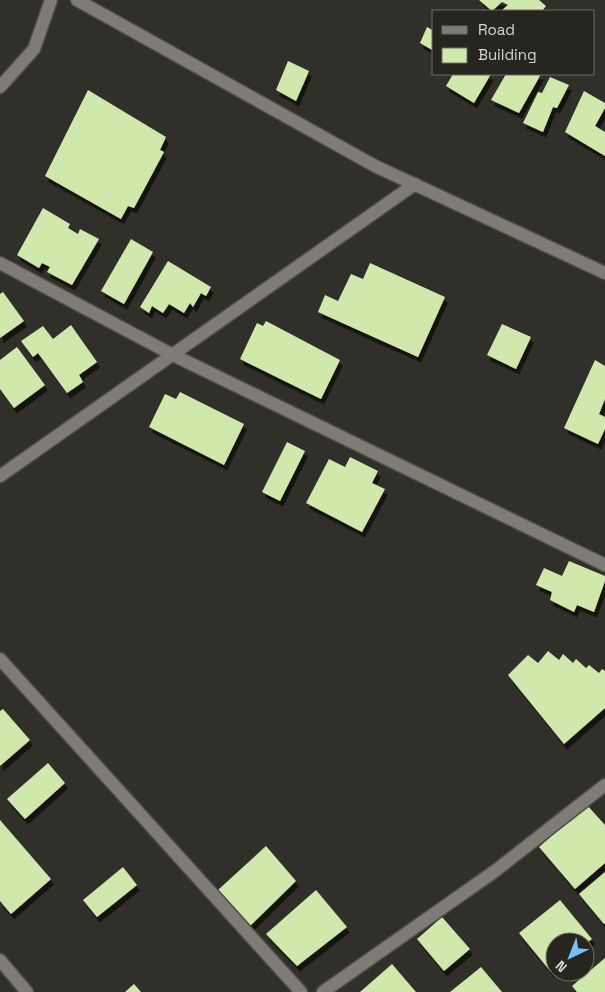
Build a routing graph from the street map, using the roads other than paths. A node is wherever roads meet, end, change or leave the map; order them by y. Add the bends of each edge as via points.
1 (51, 0) edge
2 (83, 1) edge
3 (0, 87) edge
4 (415, 184) junction
5 (0, 263) edge
6 (605, 272) edge
7 (173, 355) junction
8 (0, 476) edge
9 (605, 565) edge
10 (2, 664) edge
11 (605, 785) edge
12 (0, 960) edge
13 (27, 992) edge
14 (301, 992) edge
15 (323, 992) edge

1 - 3 street via 34,50
2 - 4 street via 375,166
4 - 6 street
4 - 7 street
5 - 7 street
7 - 8 street
7 - 9 street
10 - 14 street
11 - 15 street via 494,871
12 - 13 street

